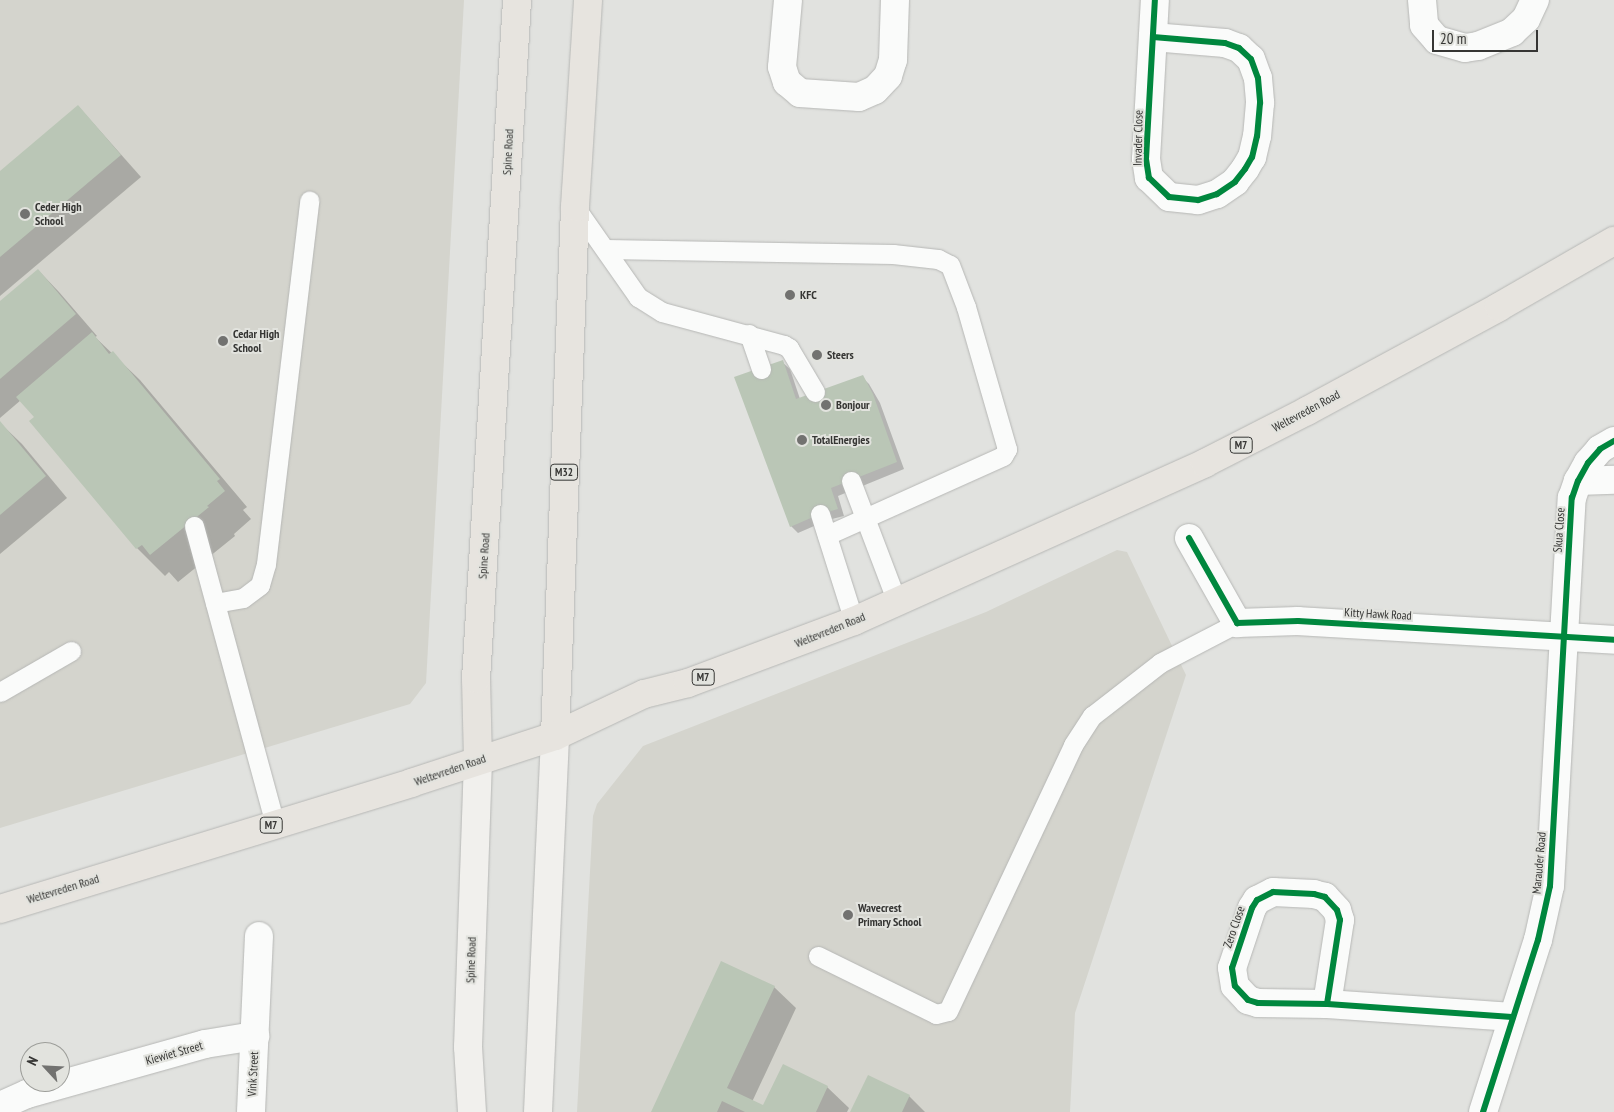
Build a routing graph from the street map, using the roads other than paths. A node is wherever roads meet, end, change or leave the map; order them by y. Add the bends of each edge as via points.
1 (517, 0) edge
2 (588, 0) edge
3 (788, 0) edge
4 (895, 0) edge
5 (1155, 0) edge
6 (1422, 0) edge
7 (1535, 0) edge
8 (1153, 37) junction
9 (309, 201) dead end
10 (575, 208) junction
11 (1614, 241) edge
12 (606, 249) junction
13 (749, 334) junction
14 (761, 369) dead end
15 (815, 392) dead end
16 (1614, 442) edge
17 (1614, 480) edge
18 (851, 481) dead end
19 (1578, 481) junction
20 (820, 514) dead end
21 (865, 519) junction
22 (194, 526) dead end
23 (827, 534) junction
24 (1189, 538) dead end
25 (897, 602) junction
26 (215, 603) junction
27 (854, 621) junction
28 (1238, 623) junction
29 (1563, 637) junction
30 (1614, 640) edge
31 (71, 650) dead end
32 (0, 692) edge
33 (555, 736) junction
34 (478, 760) junction
35 (274, 824) junction
36 (0, 909) edge
37 (259, 936) dead end
38 (818, 956) dead end
39 (1327, 1004) junction
40 (1513, 1017) junction
41 (255, 1036) junction
42 (0, 1106) edge
43 (251, 1112) edge
44 (472, 1112) edge
45 (538, 1112) edge
46 (1483, 1112) edge

1 - 34 main road, Spine Road via 476,679
2 - 10 main road, M32
3 - 4 street via 782,67 787,82 800,93 859,97 875,90 888,76 894,60
5 - 8 street, Invader Close
6 - 7 street via 1424,25 1436,40 1465,48 1512,32 1526,18
8 - 8 street, Invader Close via 1146,159 1149,178 1169,198 1198,200 1217,194 1235,182 1252,157 1260,103 1258,78 1251,59 1240,48 1226,43
9 - 26 lane via 266,564 260,585 243,598
10 - 12 lane
10 - 33 main road, M32
11 - 25 main road, Weltevreden Road / M7 via 1499,307 1239,446
12 - 13 lane via 638,296 662,312
12 - 21 lane via 893,254 938,259 950,265 966,307 1007,449 1003,456
13 - 14 lane
13 - 15 lane via 789,348
16 - 19 street, Skua Close via 1600,449
17 - 19 street
18 - 21 lane
19 - 29 street, Skua Close via 1572,498
20 - 23 lane
21 - 23 lane
21 - 25 lane
22 - 26 lane
23 - 27 lane
24 - 28 street
25 - 27 main road, Weltevreden Road / M7
26 - 35 lane
27 - 33 main road, Weltevreden Road / M7 via 688,683 644,694
28 - 29 street, Kitty Hawk Road via 1298,621
28 - 38 lane via 1160,663 1092,716 1073,745 948,1011 936,1014
29 - 30 street, Kitty Hawk Road
29 - 40 street, Marauder Road via 1550,886 1538,940
31 - 32 lane
33 - 34 main road, Weltevreden Road / M7
33 - 45 main road, M32
34 - 35 main road, Weltevreden Road / M7
34 - 44 main road, Spine Road via 468,1047
35 - 36 main road, Weltevreden Road / M7
37 - 41 street
39 - 39 street, Zero Close via 1340,920 1337,910 1324,897 1314,894 1273,892 1257,900 1232,968 1232,977 1240,994 1258,1003
39 - 40 street, Zero Close
40 - 46 street, Marauder Road
41 - 42 street, Kiewiet Street via 205,1044 27,1094
41 - 43 street, Vink Street

